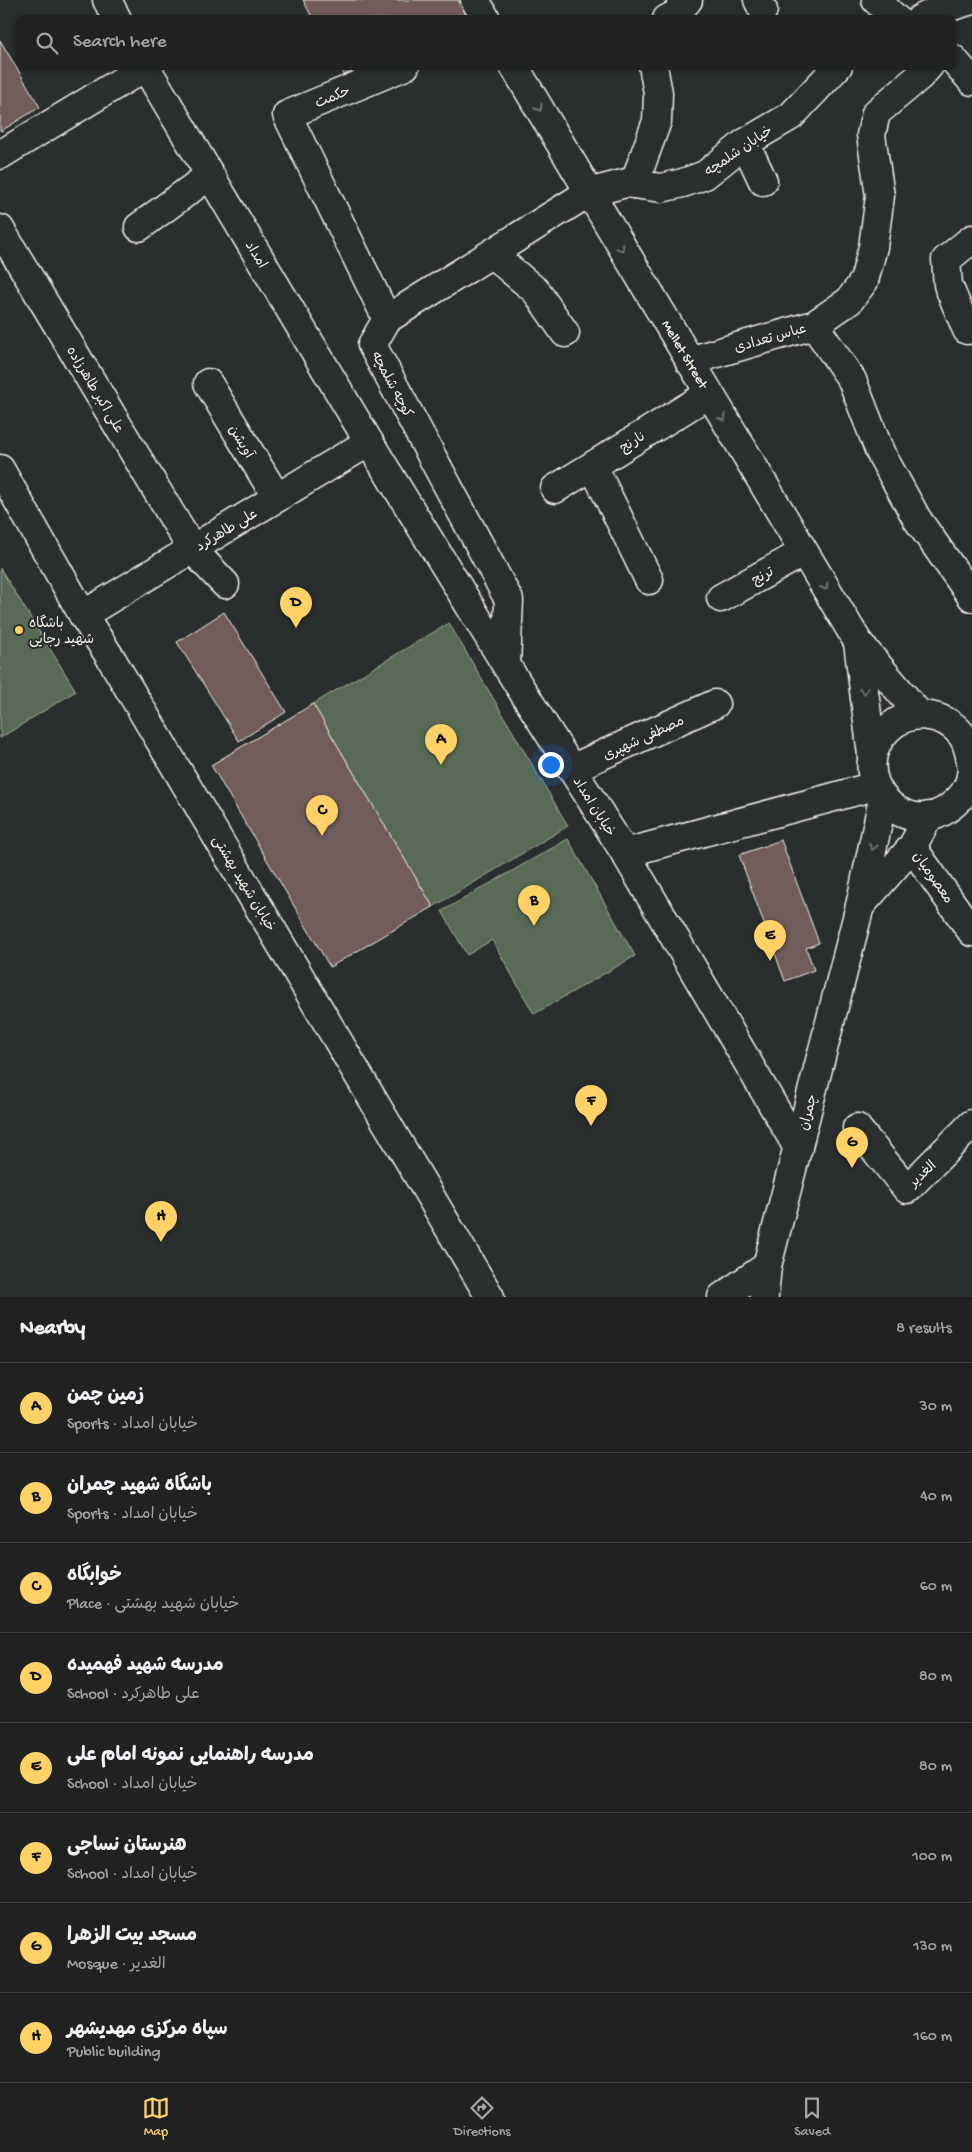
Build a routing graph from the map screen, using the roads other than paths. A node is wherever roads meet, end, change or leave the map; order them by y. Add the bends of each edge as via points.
1 (107, 0) edge
2 (475, 0) edge
3 (688, 0) edge
4 (876, 0) edge
5 (972, 0) edge
6 (116, 15) edge
7 (484, 15) edge
8 (675, 15) edge
9 (907, 15) edge
10 (926, 15) edge
11 (957, 64) edge
12 (140, 70) edge
13 (147, 70) edge
14 (395, 70) edge
15 (516, 70) edge
16 (654, 70) edge
17 (834, 70) edge
18 (925, 70) edge
19 (972, 81) edge
20 (745, 143) junction
21 (0, 154) edge
22 (210, 175) junction
23 (763, 181) dead end
24 (634, 184) junction
25 (588, 193) junction
26 (139, 228) dead end
27 (0, 229) edge
28 (972, 239) edge
29 (492, 254) junction
30 (387, 319) junction
31 (814, 325) junction
32 (967, 330) dead end
33 (565, 332) dead end
34 (689, 361) junction
35 (208, 383) dead end
36 (709, 394) junction
37 (369, 442) junction
38 (593, 466) junction
39 (0, 469) edge
40 (555, 489) dead end
41 (277, 498) junction
42 (192, 549) junction
43 (804, 552) junction
44 (649, 580) dead end
45 (225, 584) dead end
46 (972, 597) edge
47 (721, 598) dead end
48 (83, 615) junction
49 (858, 642) junction
50 (506, 665) junction
51 (715, 704) dead end
52 (919, 714) junction
53 (961, 719) edge
54 (872, 755) junction
55 (572, 769) junction
56 (972, 776) edge
57 (879, 793) junction
58 (929, 816) junction
59 (912, 847) junction
60 (625, 853) junction
61 (860, 906) junction
62 (972, 932) edge
63 (972, 1124) edge
64 (857, 1128) dead end
65 (798, 1148) junction
66 (767, 1266) junction
67 (490, 1297) edge
68 (722, 1297) edge
69 (764, 1297) edge

1 - 6 street
2 - 7 street
3 - 8 street
4 - 9 street
5 - 10 street
11 - 19 street
12 - 21 street
13 - 22 street, امداد
14 - 30 street, حکمت via 286,115
15 -> 25 street, Mellet Street
16 - 24 street via 658,93 657,121
17 - 20 street, خیابان شلمچه via 791,116
18 - 31 street, عباس تعدادی via 876,113 871,134 880,196 873,247 864,281 849,301
20 - 23 street
20 - 24 street, خیابان شلمچه via 705,175 661,188
22 - 26 street
22 - 37 street, امداد
24 - 25 street, خیابان شلمچه via 626,183
25 - 29 street, کوچه شلمچه
25 -> 34 street, Mellet Street
27 - 42 street, علی اکبر طاهرزاده
28 - 32 street via 946,260 948,285
29 - 30 street, کوچه شلمچه
29 - 33 street via 536,291
30 - 50 street, کوچه شلمچه via 372,345 508,600
31 - 34 street, عباس تعدادی
31 - 46 street via 852,380 880,452 917,519
34 - 36 street, Mellet Street
35 - 41 street, آویشن
36 - 38 street, نارنج
36 -> 43 street, Mellet Street
37 - 41 street, علی طاهرکرد
37 - 50 street, خیابان امداد
38 - 40 street, نارنج
38 - 44 street
39 - 48 street, خیابان شهید بهشتی
41 - 42 street, علی طاهرکرد
42 - 45 street, علی اکبر طاهرزاده
42 - 48 street, علی طاهرکرد
43 - 47 street, ترنج
43 -> 49 street, Mellet Street
48 - 67 street, خیابان شهید بهشتی
49 - 52 street
49 -> 54 street
50 - 55 street, خیابان امداد
51 - 55 street, مصطفی شهپری
52 - 53 street
52 - 54 street via 889,727 878,740
53 - 56 street via 962,736 970,751
54 - 57 street via 871,771
55 - 60 street, خیابان امداد
56 - 58 street via 959,800
57 - 58 street via 896,810 912,816
57 - 60 street
57 -> 61 street, چمران
58 - 59 street
59 - 61 street
59 - 62 street, معصومیان
60 - 65 street, خیابان امداد
61 - 65 street, چمران
63 - 64 street, الغدیر via 908,1189
65 - 66 street, چمران
66 - 68 street
66 - 69 street, چمران

